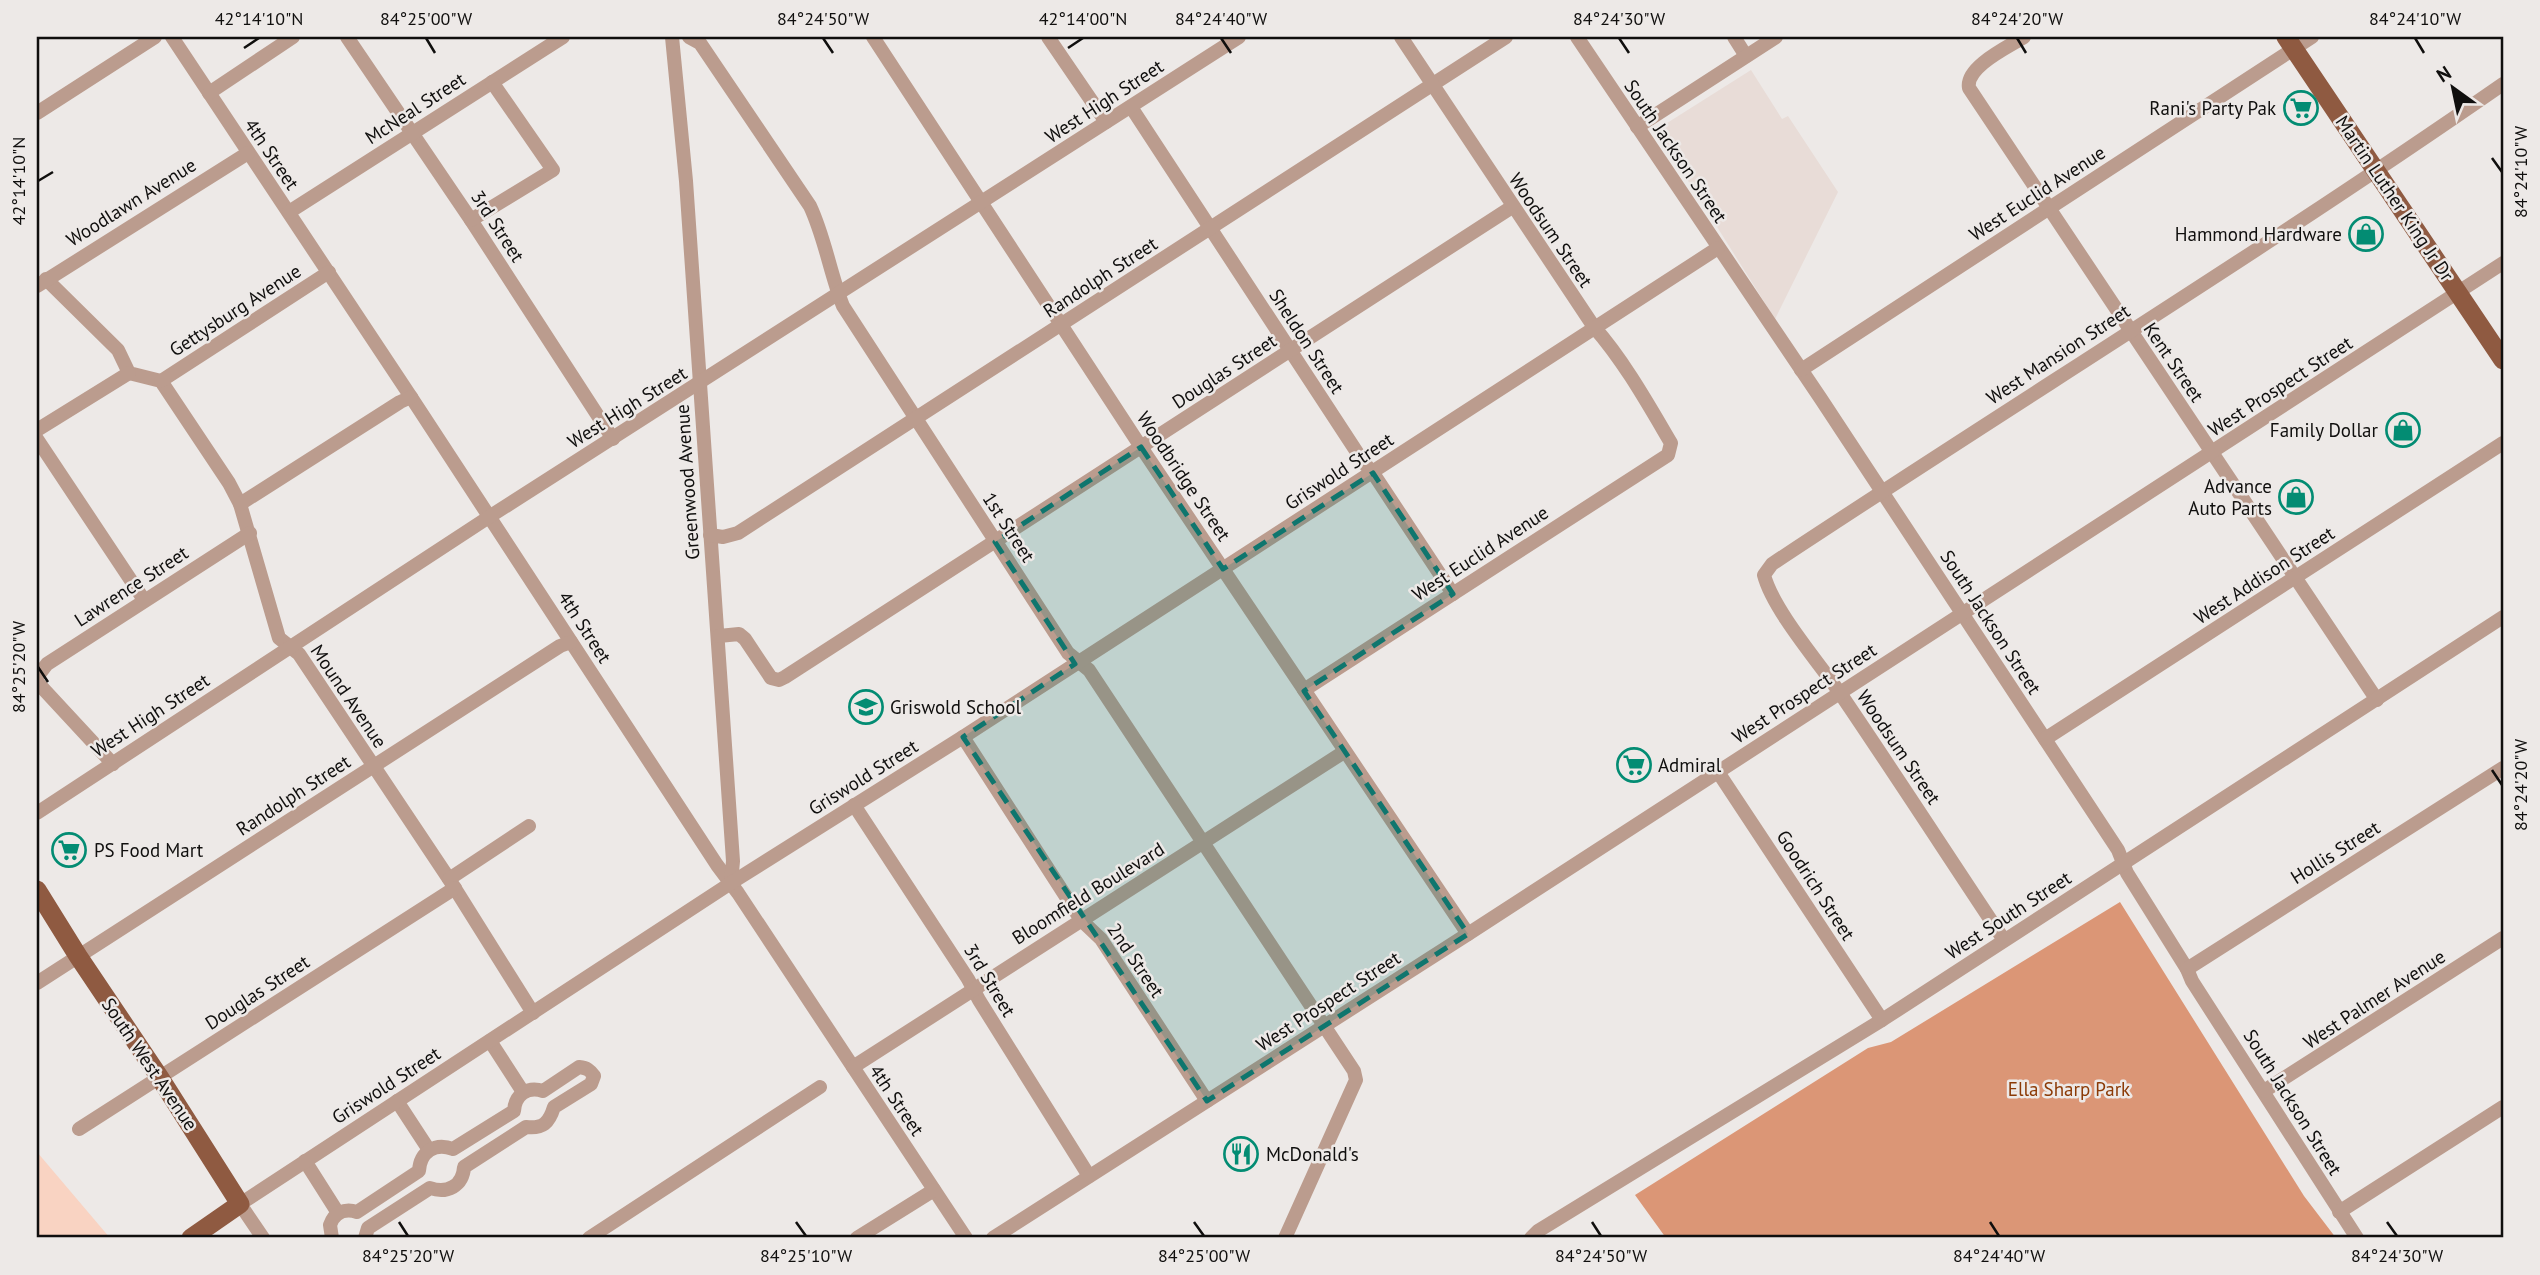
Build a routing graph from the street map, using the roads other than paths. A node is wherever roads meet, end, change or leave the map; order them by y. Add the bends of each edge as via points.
1 (155, 37) edge
2 (172, 37) edge
3 (293, 37) edge
4 (347, 37) edge
5 (563, 37) edge
6 (672, 37) edge
7 (689, 37) edge
8 (873, 37) edge
9 (1048, 37) edge
10 (1239, 37) edge
11 (1401, 37) edge
12 (1506, 37) edge
13 (1577, 37) edge
14 (1734, 37) edge
15 (1776, 37) edge
16 (2024, 37) edge
17 (2312, 37) edge
18 (1222, 41) edge
19 (2290, 43) edge
20 (1746, 56) junction
21 (492, 82) junction
22 (2503, 84) edge
23 (1432, 85) junction
24 (209, 93) junction
25 (1131, 107) junction
26 (37, 113) edge
27 (1106, 122) junction
28 (1637, 127) junction
29 (412, 133) junction
30 (248, 153) junction
31 (2378, 171) junction
32 (982, 202) junction
33 (1512, 207) junction
34 (2049, 208) junction
35 (289, 212) junction
36 (471, 220) junction
37 (1210, 229) junction
38 (1718, 248) junction
39 (2503, 263) edge
40 (329, 272) junction
41 (42, 282) edge
42 (838, 294) junction
43 (2459, 294) junction
44 (1061, 325) junction
45 (1594, 327) junction
46 (2130, 331) junction
47 (1291, 351) junction
48 (2503, 360) edge
49 (1801, 370) junction
50 (129, 373) junction
51 (161, 380) junction
52 (700, 384) junction
53 (411, 397) junction
54 (915, 418) junction
55 (37, 430) edge
56 (37, 439) edge
57 (613, 439) junction
58 (1671, 443) joint
59 (2503, 443) edge
60 (1142, 447) junction
61 (2211, 453) junction
62 (1373, 473) junction
63 (1880, 491) junction
64 (240, 504) junction
65 (489, 517) junction
66 (250, 533) junction
67 (710, 535) junction
68 (995, 541) junction
69 (1223, 569) junction
70 (1764, 575) joint
71 (2296, 578) junction
72 (1453, 594) junction
73 (144, 600) junction
74 (1962, 613) junction
75 (2503, 617) edge
76 (719, 636) junction
77 (571, 642) junction
78 (290, 646) junction
79 (1079, 662) junction
80 (37, 680) edge
81 (1304, 690) junction
82 (1840, 694) junction
83 (2377, 700) junction
84 (963, 737) junction
85 (2045, 739) junction
86 (1344, 752) junction
87 (113, 764) junction
88 (373, 766) junction
89 (2503, 768) edge
90 (1718, 772) junction
91 (854, 805) junction
92 (37, 813) edge
93 (529, 826) dead end
94 (1203, 842) junction
95 (2123, 863) junction
96 (452, 883) junction
97 (731, 883) junction
98 (37, 890) edge
99 (1081, 920) junction
100 (1468, 934) junction
101 (2503, 938) edge
102 (2004, 940) junction
103 (78, 956) junction
104 (2187, 969) junction
105 (37, 983) edge
106 (974, 989) junction
107 (533, 1013) junction
108 (1882, 1020) junction
109 (1324, 1025) junction
110 (490, 1041) junction
111 (853, 1067) junction
112 (160, 1078) junction
113 (820, 1087) dead end
114 (543, 1091) junction
115 (2264, 1091) junction
116 (523, 1092) junction
117 (397, 1101) junction
118 (1207, 1101) junction
119 (554, 1107) junction
120 (2503, 1107) edge
121 (514, 1111) junction
122 (526, 1127) junction
123 (79, 1129) dead end
124 (453, 1149) junction
125 (429, 1150) junction
126 (305, 1161) junction
127 (464, 1167) junction
128 (419, 1171) junction
129 (1089, 1176) junction
130 (430, 1188) junction
131 (934, 1190) junction
132 (240, 1204) junction
133 (357, 1212) junction
134 (2339, 1212) junction
135 (338, 1213) junction
136 (366, 1233) edge
137 (191, 1238) edge
138 (263, 1238) edge
139 (332, 1238) edge
140 (589, 1238) edge
141 (857, 1238) edge
142 (965, 1238) edge
143 (993, 1238) edge
144 (1284, 1238) edge
145 (1531, 1238) edge
146 (2357, 1238) edge

1 - 26 street
2 - 24 street, 4th Street
3 - 24 street
4 - 29 street, 3rd Street
5 - 21 street, McNeal Street
6 - 52 street, Greenwood Avenue
7 - 42 street, 1st Street via 700,43 810,206
8 - 32 street, Woodbridge Street
9 - 27 street
10 - 18 street, West High Street
11 - 23 street, Woodsum Street
12 - 23 street, Randolph Street
13 - 28 street, South Jackson Street
14 - 20 street
15 - 20 street
16 - 34 street, Kent Street via 1973,70 1969,88
17 - 19 street, West Euclid Avenue
18 - 25 street, West High Street
19 - 31 main road, Martin Luther King Jr Dr
19 - 34 street, West Euclid Avenue
20 - 28 street
21 - 29 street, McNeal Street
21 - 36 street via 553,170
22 - 31 street, West Mansion Street
23 - 33 street, Woodsum Street
23 - 37 street, Randolph Street
24 - 30 street, 4th Street
25 - 27 street, West High Street
25 - 37 street, Sheldon Street
27 - 32 street, West High Street
28 - 38 street, South Jackson Street
29 - 35 street, McNeal Street
29 - 36 street, 3rd Street
30 - 35 street, 4th Street
30 - 41 street, Woodlawn Avenue
31 - 43 main road, Martin Luther King Jr Dr
31 - 46 street, West Mansion Street
32 - 42 street, West High Street
32 - 44 street, Woodbridge Street
33 - 45 street, Woodsum Street
33 - 47 street, Douglas Street
34 - 46 street, Kent Street
34 - 49 street, West Euclid Avenue
35 - 40 street, 4th Street
36 - 57 street, 3rd Street
37 - 44 street, Randolph Street
37 - 47 street, Sheldon Street
38 - 45 street, Griswold Street
38 - 49 street, South Jackson Street
39 - 43 street, West Prospect Street
40 - 51 street, Gettysburg Avenue
40 - 53 street, 4th Street
41 - 50 street via 118,350
42 - 52 street, West High Street
42 - 54 street, 1st Street
43 - 48 main road, Martin Luther King Jr Dr
43 - 61 street, West Prospect Street
44 - 54 street, Randolph Street
44 - 60 street, Woodbridge Street
45 - 58 street, Woodsum Street
45 - 62 street, Griswold Street
46 - 61 street, Kent Street
46 - 63 street, West Mansion Street
47 - 60 street, Douglas Street
47 - 62 street, Sheldon Street
49 - 63 street, South Jackson Street
50 - 51 street
50 - 55 street
51 - 64 street, Mound Avenue
52 - 57 street, West High Street
52 - 67 street, Greenwood Avenue
53 - 64 street
53 - 65 street, 4th Street
54 - 67 street, Randolph Street via 738,533
54 - 68 street, 1st Street
56 - 73 street
57 - 65 street, West High Street
58 - 72 street, West Euclid Avenue via 1668,455
59 - 71 street, West Addison Street
60 - 68 street, Douglas Street
60 - 69 street, Woodbridge Street
61 - 71 street, Kent Street
61 - 74 street, West Prospect Street
62 - 69 street, Griswold Street
62 - 72 street, Sheldon Street
63 - 70 street, West Mansion Street via 1772,564
63 - 74 street, South Jackson Street
64 - 66 street, Mound Avenue
65 - 77 street, 4th Street
65 - 78 street, West High Street
66 - 73 street, Lawrence Street
66 - 78 street, Mound Avenue via 279,639
67 - 76 street, Greenwood Avenue
68 - 76 street, Douglas Street via 779,680 771,678 739,634
68 - 79 street, 1st Street via 1068,653
69 - 79 street, Griswold Street
69 - 81 street, Woodbridge Street
70 - 82 street, Woodsum Street via 1791,624
71 - 83 street, Kent Street
71 - 85 street, West Addison Street
72 - 81 street, West Euclid Avenue
73 - 80 street, Lawrence Street via 47,664
74 - 82 street, West Prospect Street
74 - 85 street, South Jackson Street
75 - 83 street, West South Street
76 - 97 street, Greenwood Avenue
77 - 88 street, Randolph Street
77 - 97 street, 4th Street
78 - 87 street, West High Street
78 - 88 street, Mound Avenue
79 - 84 street, Griswold Street
79 - 94 street, 1st Street via 1089,670
80 - 87 street
81 - 86 street, Woodbridge Street
82 - 90 street, West Prospect Street
82 - 102 street, Woodsum Street
83 - 95 street, West South Street
84 - 91 street, Griswold Street
84 - 99 street, 2nd Street
85 - 95 street, South Jackson Street
86 - 94 street, Bloomfield Boulevard
86 - 100 street, Woodbridge Street
87 - 92 street, West High Street
88 - 96 street, Mound Avenue
88 - 103 street, Randolph Street
89 - 104 street, Hollis Street
90 - 100 street, West Prospect Street
90 - 108 street, Goodrich Street
91 - 97 street, Griswold Street
91 - 106 street, 3rd Street
93 - 96 street, Douglas Street
94 - 99 street, Bloomfield Boulevard
94 - 109 street, 1st Street
95 - 102 street, West South Street
95 - 104 street, South Jackson Street
96 - 107 street, Mound Avenue
96 - 112 street, Douglas Street
97 - 107 street, Griswold Street
97 - 111 street, 4th Street
98 - 103 main road, South West Avenue
99 - 106 street, Bloomfield Boulevard
99 - 118 street, 2nd Street via 1101,939
100 - 109 street, West Prospect Street
101 - 115 street, West Palmer Avenue
102 - 108 street, West South Street
103 - 105 street, Randolph Street
103 - 112 main road, South West Avenue
104 - 115 street, South Jackson Street
106 - 111 street, Bloomfield Boulevard
106 - 129 street, 3rd Street
107 - 110 street, Griswold Street
108 - 145 street, West South Street
109 - 118 street, West Prospect Street
109 - 144 street, 1st Street via 1356,1080
110 - 116 street
110 - 117 street, Griswold Street
111 - 131 street, 4th Street
112 - 123 street, Douglas Street
112 - 132 main road, South West Avenue
113 - 140 street
114 - 116 street
114 - 119 street
114 - 119 street via 579,1068 594,1076 591,1084
115 - 134 street, South Jackson Street
116 - 121 street
117 - 125 street
117 - 126 street, Griswold Street
118 - 129 street, West Prospect Street
119 - 122 street via 546,1125
120 - 134 street
121 - 122 street
121 - 124 street
122 - 127 street
124 - 125 street via 439,1146
124 - 127 street
125 - 128 street
126 - 132 street, Griswold Street
126 - 135 street
127 - 130 street via 453,1188
128 - 130 street
128 - 133 street
129 - 143 street, West Prospect Street
130 - 136 street
131 - 141 street
131 - 142 street, 4th Street
132 - 137 main road
132 - 138 street, South West Avenue
133 - 135 street
133 - 136 street via 366,1222
134 - 146 street, South Jackson Street
135 - 139 street via 330,1226

